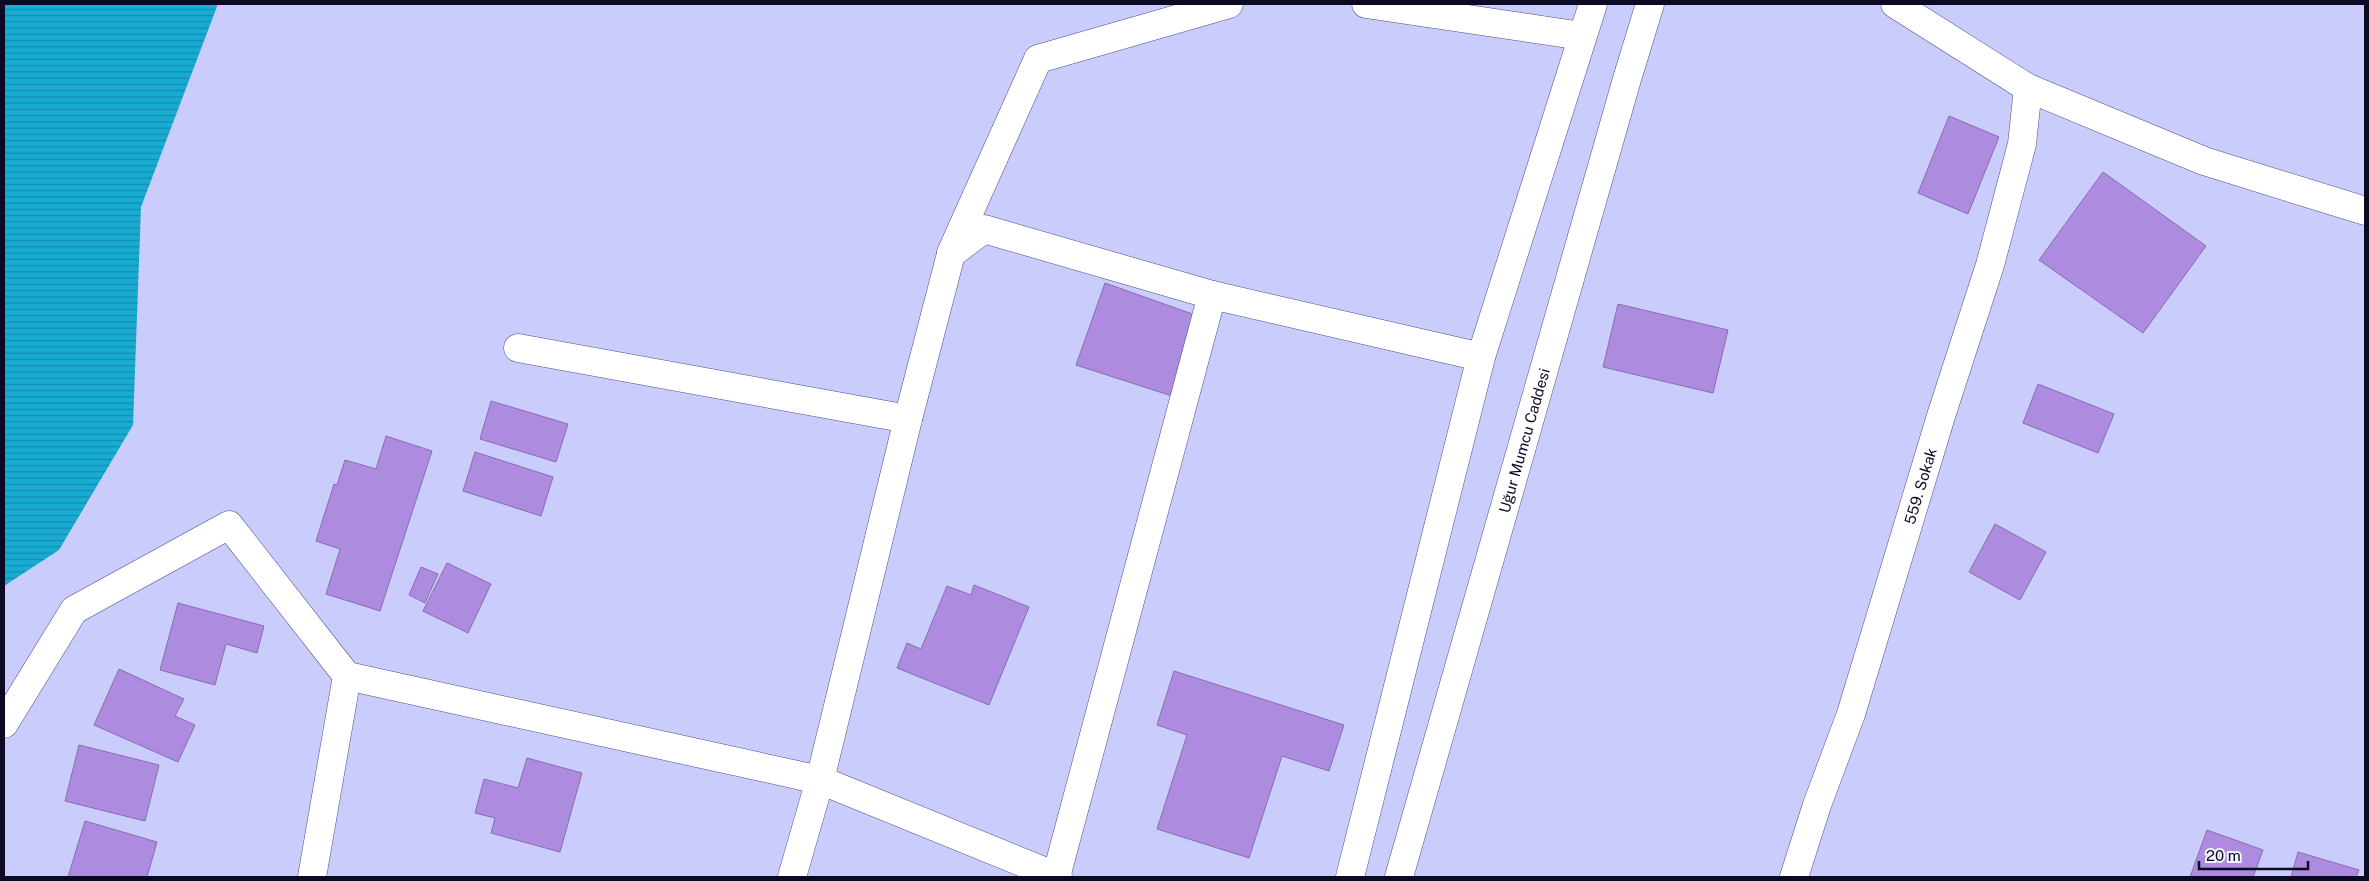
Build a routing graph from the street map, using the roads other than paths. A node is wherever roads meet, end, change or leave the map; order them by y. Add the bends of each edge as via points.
1 (1229, 4) edge
2 (1366, 4) edge
3 (1593, 4) edge
4 (1650, 4) edge
5 (1895, 4) edge
6 (1582, 36) junction
7 (2028, 88) junction
8 (2365, 211) edge
9 (951, 254) junction
10 (1212, 295) junction
11 (518, 348) dead end
12 (1481, 357) junction
13 (908, 420) junction
14 (347, 676) junction
15 (4, 724) edge
16 (820, 780) junction
17 (312, 877) edge
18 (792, 877) edge
19 (1057, 877) edge
20 (1350, 877) edge
21 (1399, 877) edge
22 (1794, 877) edge

1 - 9 street via 1038,59
2 - 6 street
3 - 6 street
4 - 21 street, Uğur Mumcu Caddesi
5 - 7 street
6 - 12 street
7 - 8 street via 2204,161
7 - 22 street, 559. Sokak via 2022,144 1990,265 1850,714
9 - 10 street via 984,229
9 - 13 street
10 - 12 street
10 - 19 street
11 - 13 street
12 - 20 street
13 - 16 street
14 - 15 street via 229,525 74,610
14 - 16 street
14 - 17 street
16 - 18 street
16 - 19 street

